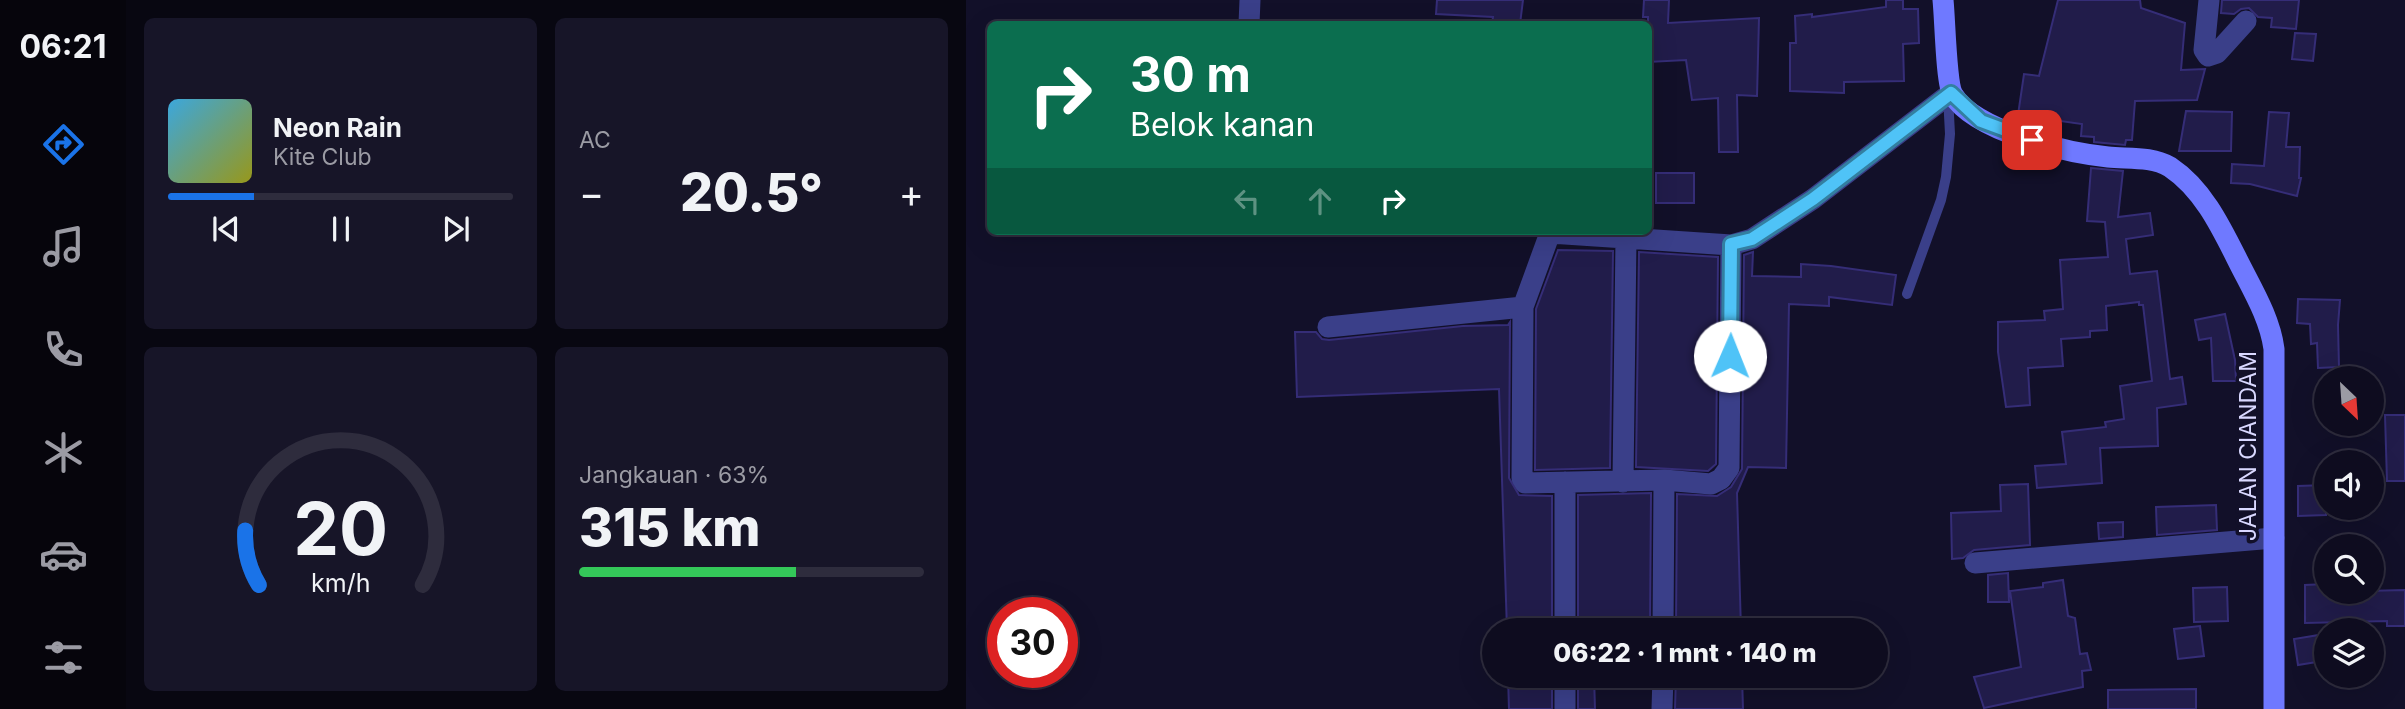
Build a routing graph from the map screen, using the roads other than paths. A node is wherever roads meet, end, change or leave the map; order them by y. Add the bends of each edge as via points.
1 (1250, 0) edge
2 (1943, 0) edge
3 (2209, 0) edge
4 (1249, 21) edge
5 (2246, 21) dead end
6 (1950, 95) junction
7 (1549, 235) edge
8 (1588, 235) edge
9 (1626, 238) junction
10 (1731, 244) junction
11 (1907, 294) dead end
12 (1522, 307) junction
13 (1328, 327) dead end
14 (1664, 480) junction
15 (1565, 482) junction
16 (1623, 482) junction
17 (2274, 538) junction
18 (1975, 563) dead end
19 (1565, 618) edge
20 (1663, 618) edge
21 (1565, 688) edge
22 (1663, 688) edge
23 (1566, 709) edge
24 (1662, 709) edge
25 (2274, 709) edge

1 - 4 street
2 - 6 street
3 - 5 street via 2204,50 2208,56 2217,53
6 - 10 street via 1813,199 1752,239
6 - 11 lane via 1941,201
6 - 17 street, JALAN CIANDAM via 1981,121 2057,150 2146,159 2167,166 2204,200 2272,333
7 - 12 street
8 - 9 street
9 - 10 street
9 - 16 street
10 - 14 street via 1729,468 1710,484
12 - 13 street
12 - 15 street via 1522,478 1525,483
14 - 16 street
14 - 20 street
15 - 16 street
15 - 19 street
17 - 18 street
17 - 25 street, JALAN CIANDAM
21 - 23 street
22 - 24 street

